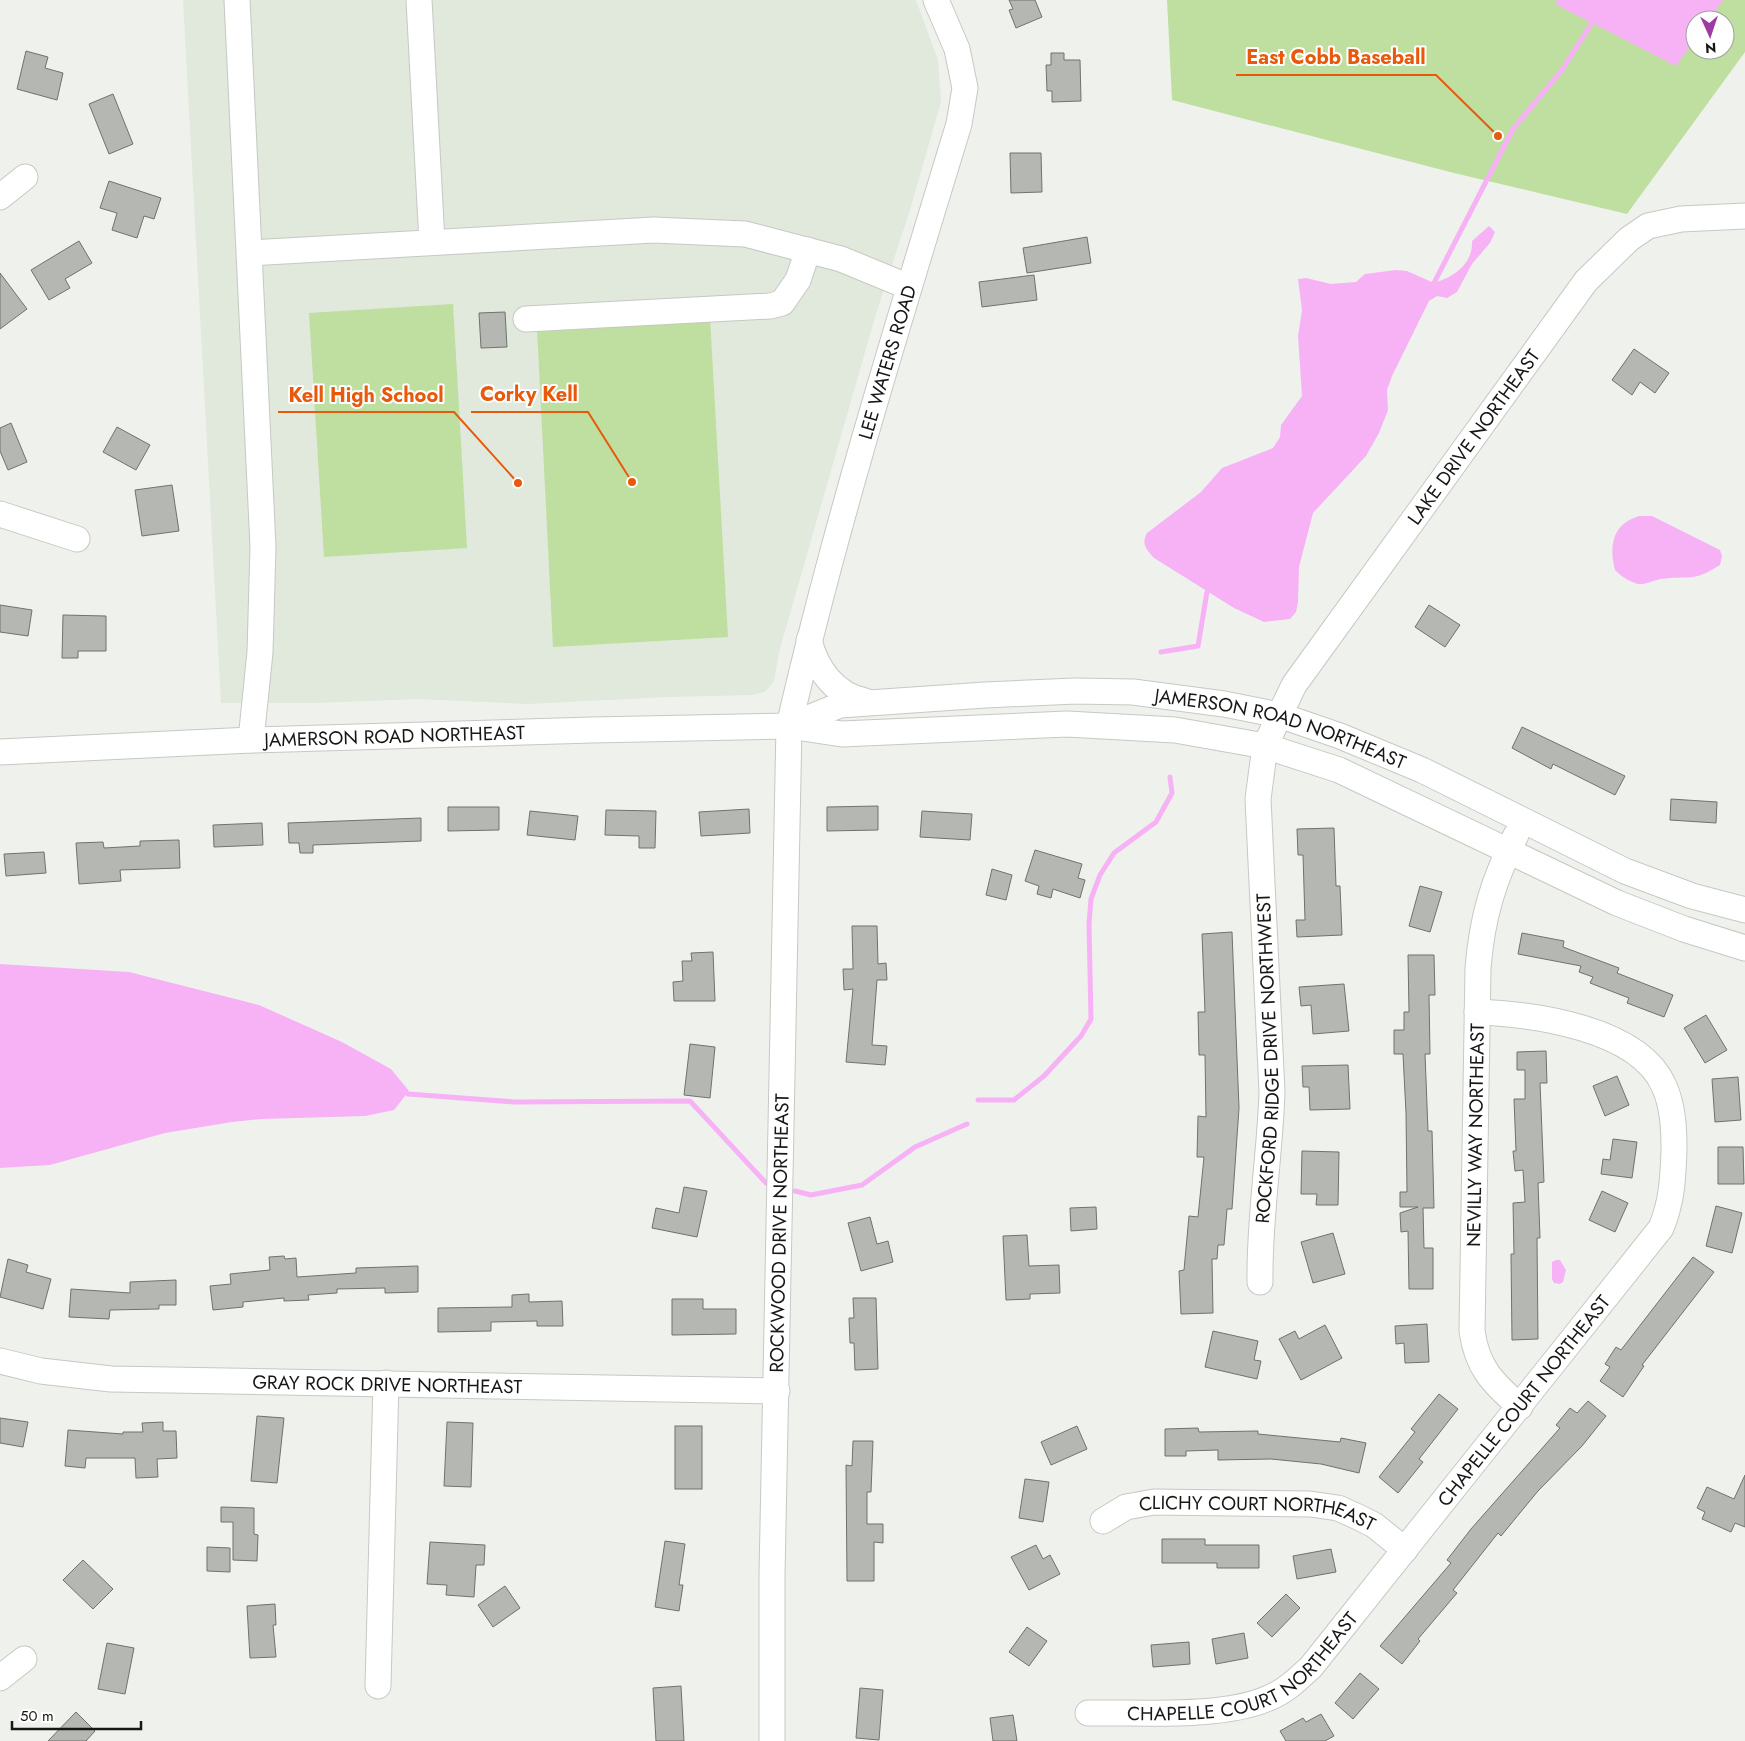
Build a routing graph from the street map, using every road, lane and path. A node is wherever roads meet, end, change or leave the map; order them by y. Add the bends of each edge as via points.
1 (237, 0) edge
2 (419, 0) edge
3 (936, 0) edge
4 (25, 177) dead end
5 (0, 197) edge
6 (1745, 216) edge
7 (432, 242) junction
8 (808, 250) junction
9 (250, 253) junction
10 (909, 288) junction
11 (526, 319) dead end
12 (0, 514) edge
13 (77, 539) dead end
14 (809, 640) junction
15 (870, 702) junction
16 (1279, 715) junction
17 (789, 726) junction
18 (251, 740) junction
19 (1265, 746) junction
20 (0, 752) edge
21 (1523, 820) junction
22 (1508, 850) junction
23 (1745, 910) edge
24 (1745, 948) edge
25 (1477, 1012) junction
26 (1260, 1282) dead end
27 (0, 1361) edge
28 (386, 1383) junction
29 (777, 1391) junction
30 (1520, 1407) junction
31 (1103, 1521) dead end
32 (1405, 1550) junction
33 (24, 1659) dead end
34 (0, 1678) edge
35 (378, 1686) dead end
36 (1088, 1713) dead end
37 (772, 1741) edge

1 - 9 street
2 - 7 street
3 - 10 street, LEE WATERS ROAD via 957,49 965,88 959,124
4 - 5 street
6 - 16 street, LAKE DRIVE NORTHEAST via 1681,219 1648,226 1629,239 1586,281 1442,483 1341,617 1294,685
7 - 8 street via 654,230 745,234
7 - 9 street
8 - 10 street via 841,259
8 - 11 street via 798,280 782,303 770,306
9 - 18 street via 263,547 260,652
10 - 14 street, LEE WATERS ROAD via 850,484
12 - 13 street
14 - 15 street via 814,659 827,679 846,695
14 - 17 street, LEE WATERS ROAD
15 - 16 street, JAMERSON ROAD NORTHEAST via 1074,690 1197,699
15 - 17 street, JAMERSON ROAD NORTHEAST via 840,704
16 - 19 street, LAKE DRIVE NORTHEAST
16 - 21 street, JAMERSON ROAD NORTHEAST via 1384,753
17 - 18 street, JAMERSON ROAD NORTHEAST
17 - 19 street, JAMERSON ROAD NORTHEAST via 842,734 1067,724 1122,726 1175,730
17 - 29 street, ROCKWOOD DRIVE NORTHEAST
18 - 20 street, JAMERSON ROAD NORTHEAST
19 - 22 street, JAMERSON ROAD NORTHEAST via 1366,781
19 - 26 street, ROCKFORD RIDGE DRIVE NORTHWEST via 1258,799 1272,1092
21 - 22 street, NEVILLY WAY NORTHEAST
21 - 23 street, JAMERSON ROAD NORTHEAST via 1625,871 1692,896
22 - 24 street, JAMERSON ROAD NORTHEAST via 1652,918
22 - 25 street, NEVILLY WAY NORTHEAST via 1496,875 1481,932
25 - 30 street, NEVILLY WAY NORTHEAST via 1472,1331 1479,1361 1488,1377
25 - 30 street, CHAPELLE COURT NORTHEAST via 1499,1012 1551,1021 1597,1033 1622,1044 1640,1055 1664,1085 1674,1127 1673,1185 1661,1228
27 - 28 street, GRAY ROCK DRIVE NORTHEAST via 40,1371 111,1379
28 - 29 street, GRAY ROCK DRIVE NORTHEAST
28 - 35 street
29 - 37 street, ROCKWOOD DRIVE NORTHEAST
30 - 32 street, CHAPELLE COURT NORTHEAST
31 - 32 street, CLICHY COURT NORTHEAST via 1126,1507 1154,1502 1310,1504 1338,1508 1358,1517 1374,1525
32 - 36 street, CHAPELLE COURT NORTHEAST via 1311,1667 1293,1684 1272,1696 1249,1706 1221,1710
33 - 34 street

